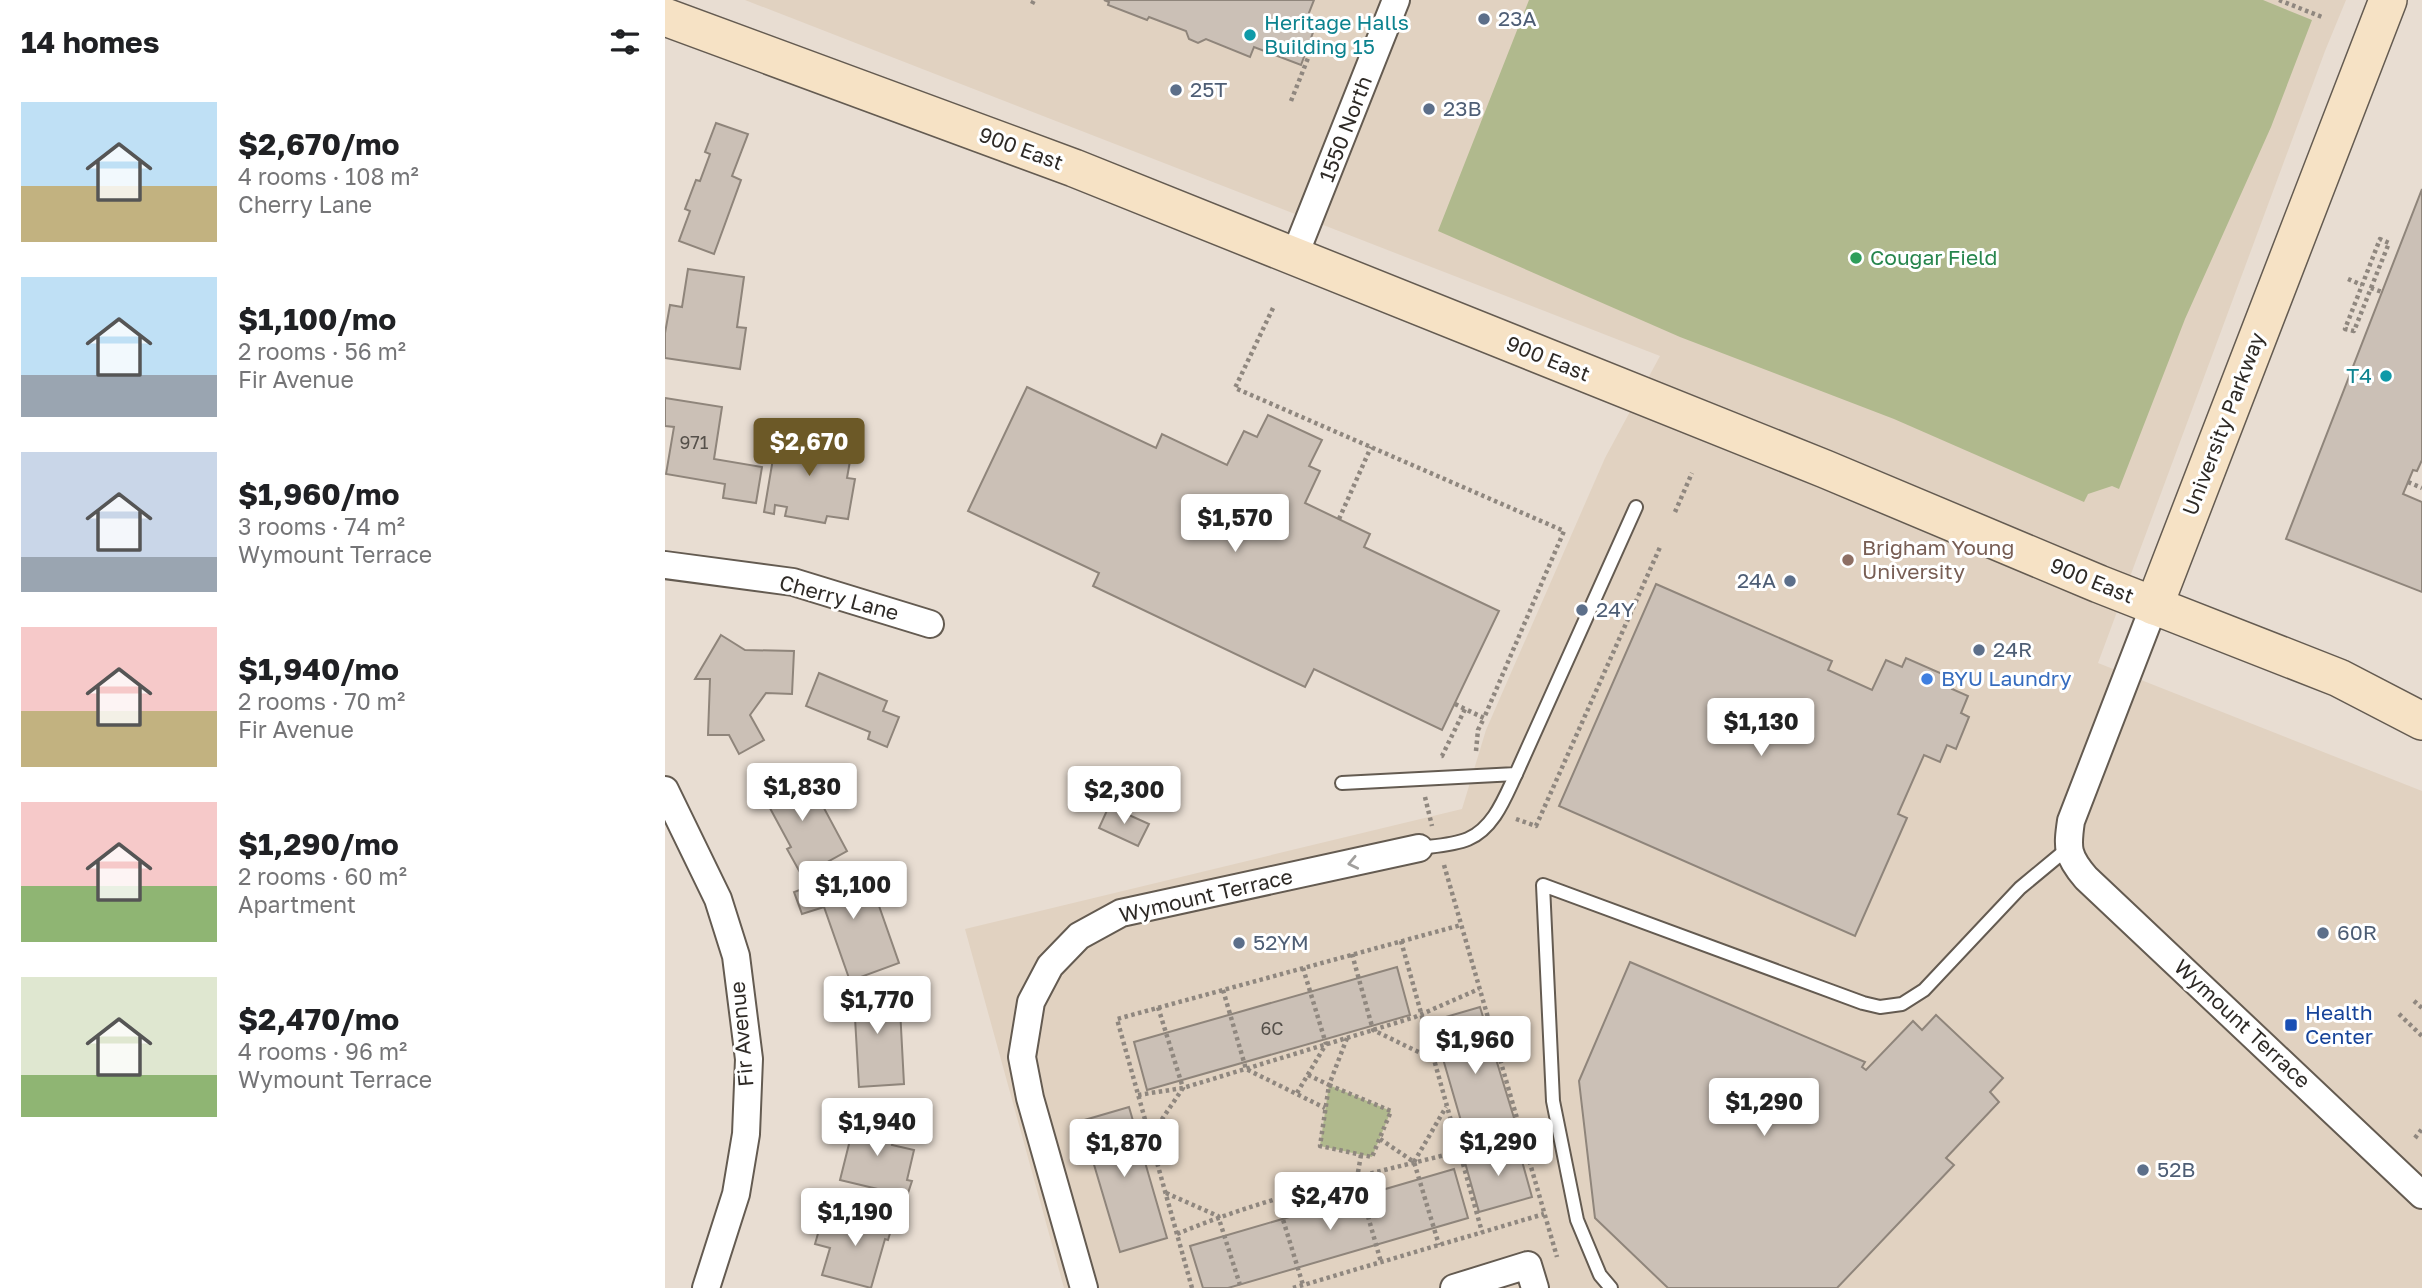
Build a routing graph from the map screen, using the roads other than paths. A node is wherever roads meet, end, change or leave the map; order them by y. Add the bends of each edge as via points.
1 (1396, 0) edge
2 (2388, 0) edge
3 (665, 17) edge
4 (1294, 257) junction
5 (1636, 507) dead end
6 (665, 565) edge
7 (2154, 606) junction
8 (930, 624) dead end
9 (2422, 721) edge
10 (1516, 774) junction
11 (1342, 783) dead end
12 (665, 790) edge
13 (1419, 848) joint
14 (2067, 849) junction
15 (2422, 1195) edge
16 (706, 1288) edge
17 (1084, 1288) edge
18 (1454, 1288) edge
19 (1535, 1288) edge
20 (1611, 1288) edge

1 - 4 street, 1550 North
2 - 7 main road, University Parkway
3 - 4 main road, 900 East via 1074,168
4 - 7 main road, 900 East
5 - 10 lane
6 - 8 street, Cherry Lane via 793,582
7 - 9 main road, 900 East via 2339,678
7 - 14 street, University Parkway via 2071,821
10 - 11 lane
10 - 13 lane via 1485,828 1468,840
12 - 16 street, Fir Avenue via 718,899 736,956 749,1059 746,1134 736,1194
13 -> 17 street, Wymount Terrace via 1121,913 1079,936 1050,966 1031,1002 1022,1057
14 - 15 street, Wymount Terrace via 2086,878
14 - 20 lane via 2020,888 1924,990 1902,1004 1880,1007 1543,885 1553,1101 1577,1220
18 - 19 street via 1528,1265

